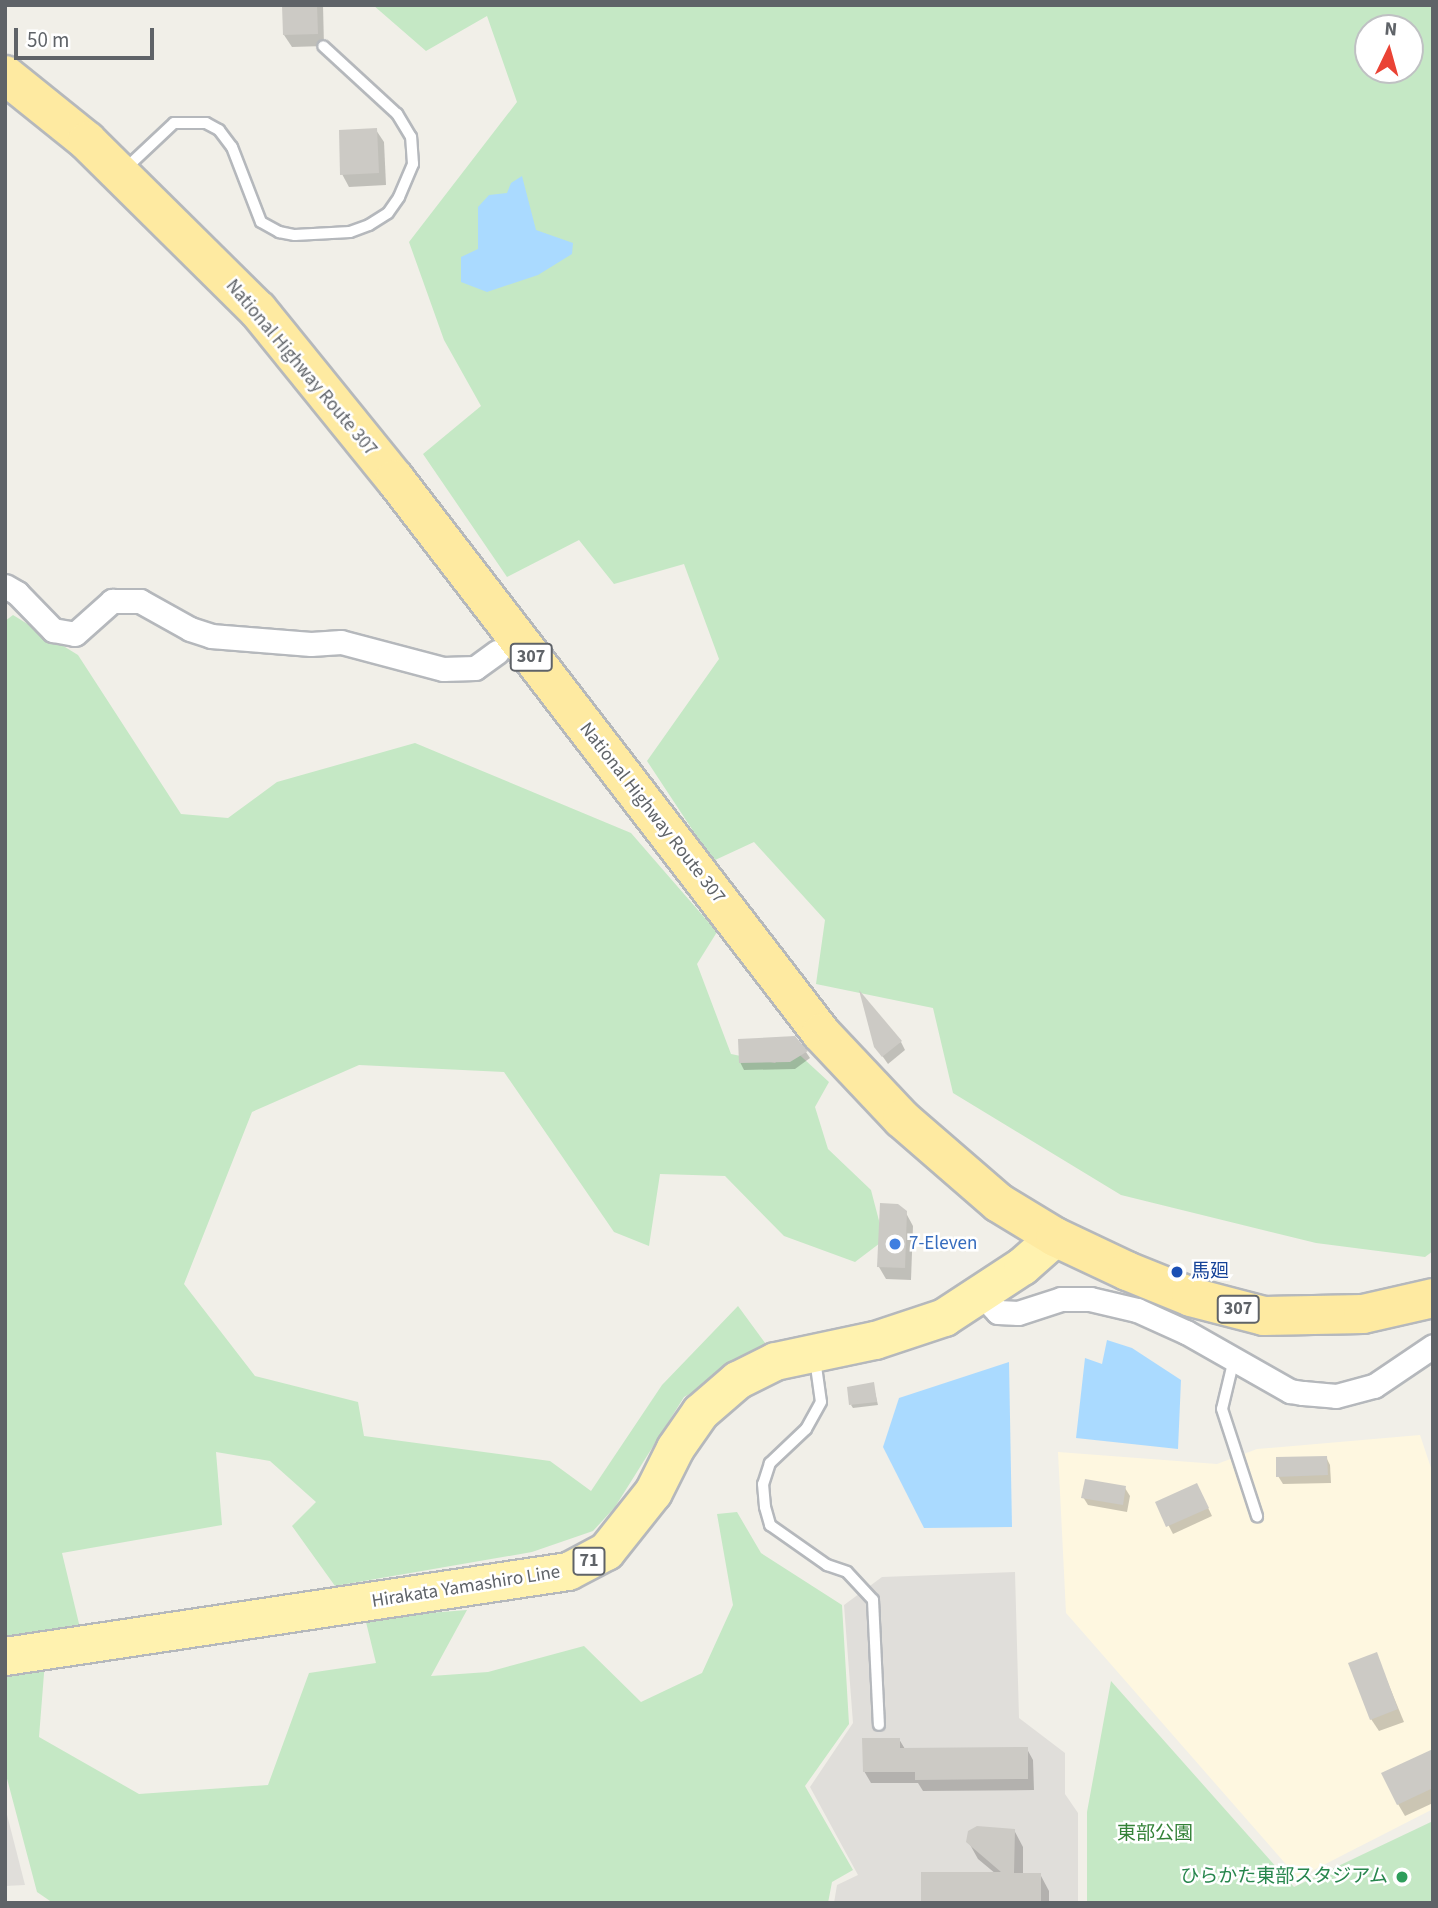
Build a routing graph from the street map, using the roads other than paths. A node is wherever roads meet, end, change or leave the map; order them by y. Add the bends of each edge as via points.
1 (323, 46) dead end
2 (5, 75) edge
3 (120, 174) junction
4 (5, 586) edge
5 (497, 652) dead end
6 (1055, 1237) junction
7 (982, 1295) junction
8 (1433, 1298) edge
9 (1433, 1346) edge
10 (814, 1353) junction
11 (1234, 1359) junction
12 (1257, 1516) dead end
13 (5, 1656) edge
14 (879, 1725) dead end

1 - 3 lane via 397,114 411,137 413,164 408,179 388,213 369,225 351,232 295,235 261,222 232,147 219,130 206,123 174,123
2 - 3 highway, National Highway Route 307 / 307
3 - 6 highway, National Highway Route 307 / 307 via 258,310 395,480 821,1033 902,1119 999,1203
4 - 5 street via 52,630 75,634 111,601 140,600 211,636 341,642 443,669 475,668
6 - 7 main road, Hirakata Yamashiro Line / 71
6 - 8 highway, National Highway Route 307 / 307 via 1191,1297 1264,1316 1363,1314
7 - 10 main road, Hirakata Yamashiro Line / 71 via 944,1317 875,1340
7 - 11 street via 998,1312 1018,1313 1061,1299 1090,1299 1137,1310
9 - 11 street via 1374,1386 1336,1396 1290,1391
10 - 13 main road, Hirakata Yamashiro Line / 71 via 775,1361 737,1380 700,1412 627,1527 606,1551 568,1572
10 - 14 lane via 821,1402 806,1430 771,1463 763,1484 765,1507 770,1525 827,1565 847,1572 873,1600
11 - 12 lane via 1222,1409

